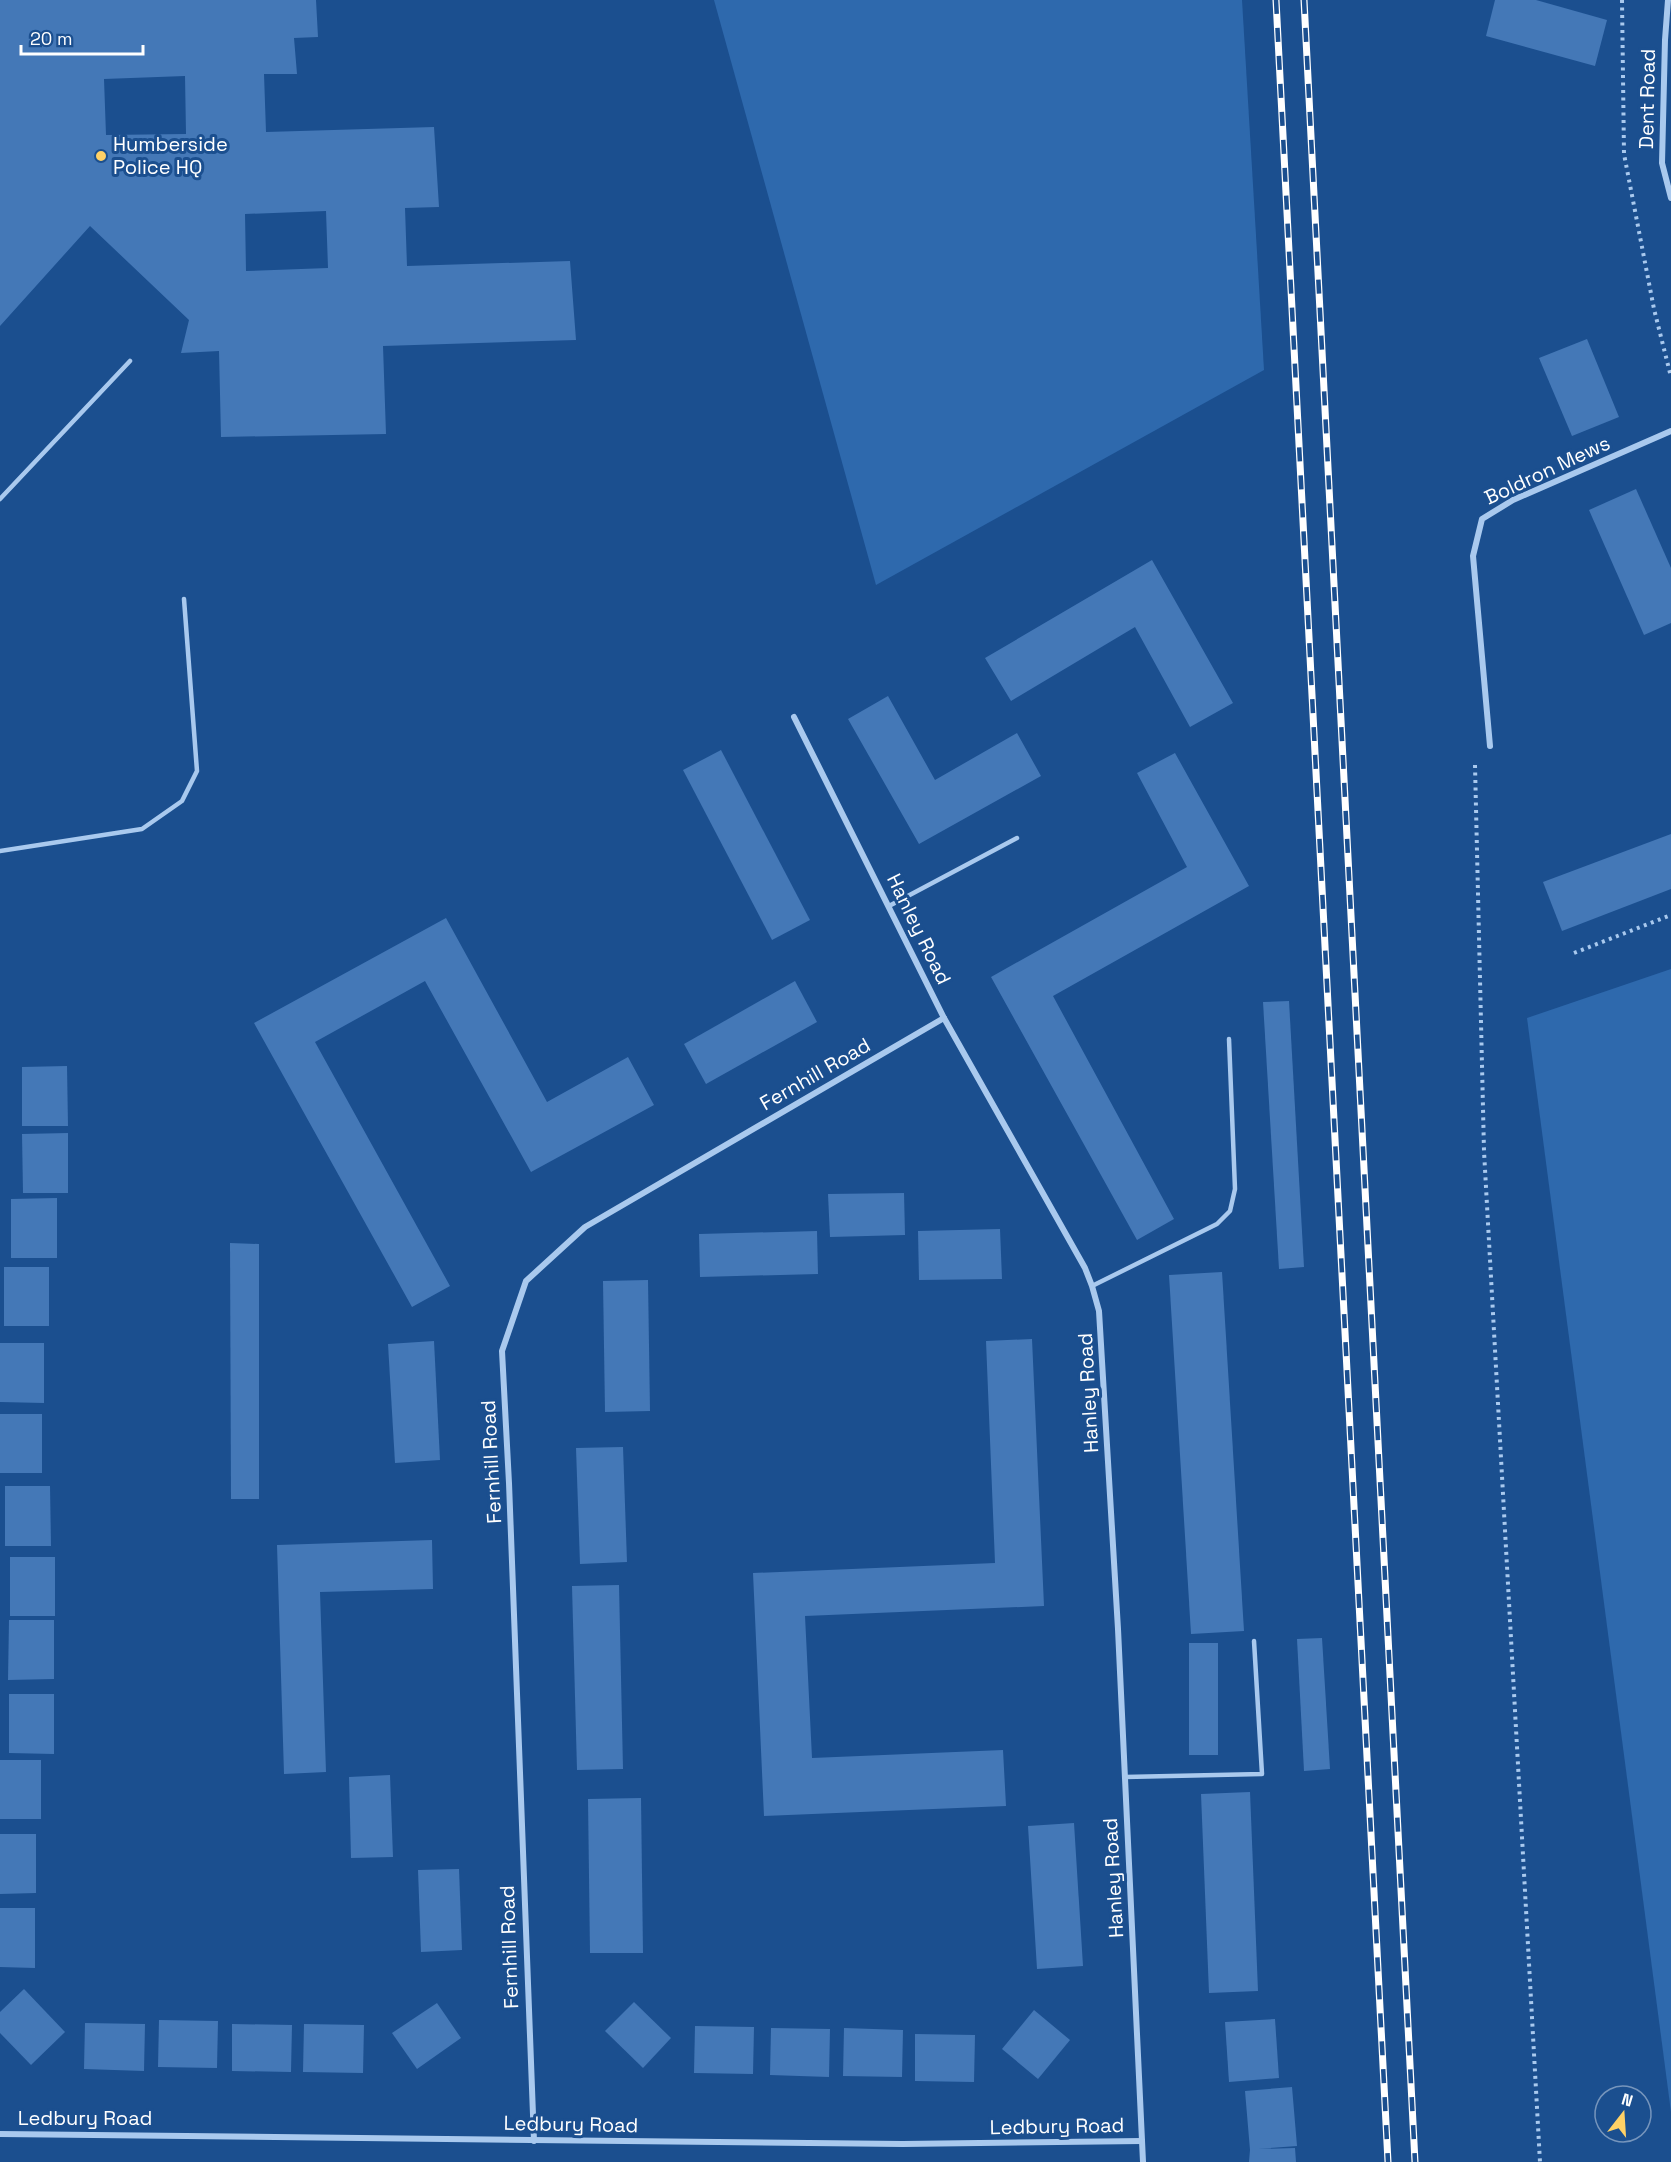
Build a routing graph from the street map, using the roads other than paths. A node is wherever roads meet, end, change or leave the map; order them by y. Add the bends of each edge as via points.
1 (1668, 0) edge
2 (1671, 198) edge
3 (130, 361) dead end
4 (1671, 431) edge
5 (0, 499) edge
6 (184, 599) dead end
7 (794, 717) dead end
8 (1490, 746) road end
9 (1017, 838) dead end
10 (0, 851) edge
11 (889, 906) junction
12 (944, 1018) junction
13 (1229, 1039) dead end
14 (1092, 1286) junction
15 (1254, 1641) dead end
16 (1125, 1777) junction
17 (0, 2134) edge
18 (534, 2141) junction
19 (1142, 2141) junction
20 (1143, 2162) edge

1 - 2 street, Dent Road via 1662,163
3 - 5 lane
4 - 8 street, Boldron Mews via 1513,500 1482,519 1473,556
6 - 10 lane via 197,771 182,801 142,829
7 - 11 street, Hanley Road
9 - 11 lane
11 - 12 street, Hanley Road
12 - 14 street, Hanley Road
12 - 18 street, Fernhill Road via 585,1227 526,1281 502,1351
13 - 14 lane via 1235,1188 1230,1211 1217,1224
14 - 16 street, Hanley Road via 1099,1311
15 - 16 lane via 1262,1774
16 - 19 street, Hanley Road
17 - 18 street, Ledbury Road
18 - 19 street, Ledbury Road
19 - 20 street, Hanley Road

